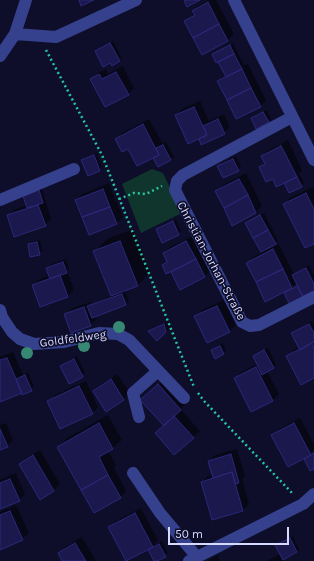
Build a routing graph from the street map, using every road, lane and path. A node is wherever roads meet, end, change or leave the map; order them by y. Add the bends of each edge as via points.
1 (26, 0) edge
2 (136, 0) edge
3 (234, 0) edge
4 (15, 34) junction
5 (45, 49) dead end
6 (0, 56) edge
7 (292, 117) junction
8 (314, 160) edge
9 (74, 169) dead end
10 (177, 182) junction
11 (119, 199) junction
12 (0, 200) edge
13 (314, 297) edge
14 (0, 310) edge
15 (158, 371) junction
16 (184, 398) dead end
17 (139, 417) dead end
18 (133, 473) dead end
19 (314, 494) edge
20 (303, 504) junction
21 (193, 559) edge

1 - 4 street
2 - 4 street via 56,37
3 - 7 street
4 - 6 street
5 - 11 path via 102,155
7 - 8 street
7 - 10 street via 183,175
9 - 12 street
10 - 11 path via 170,181 146,194 134,193
10 - 13 street, Christian-Jorhan-Straße via 175,190 242,322 250,326 259,325
11 - 20 path via 193,386 204,401
14 - 15 street, Goldfeldweg via 12,332 20,339 34,344 64,342 99,333 118,334 129,340
15 - 16 street, Goldfeldweg
15 - 17 street via 134,393
18 - 21 street
19 - 20 street
20 - 21 street

